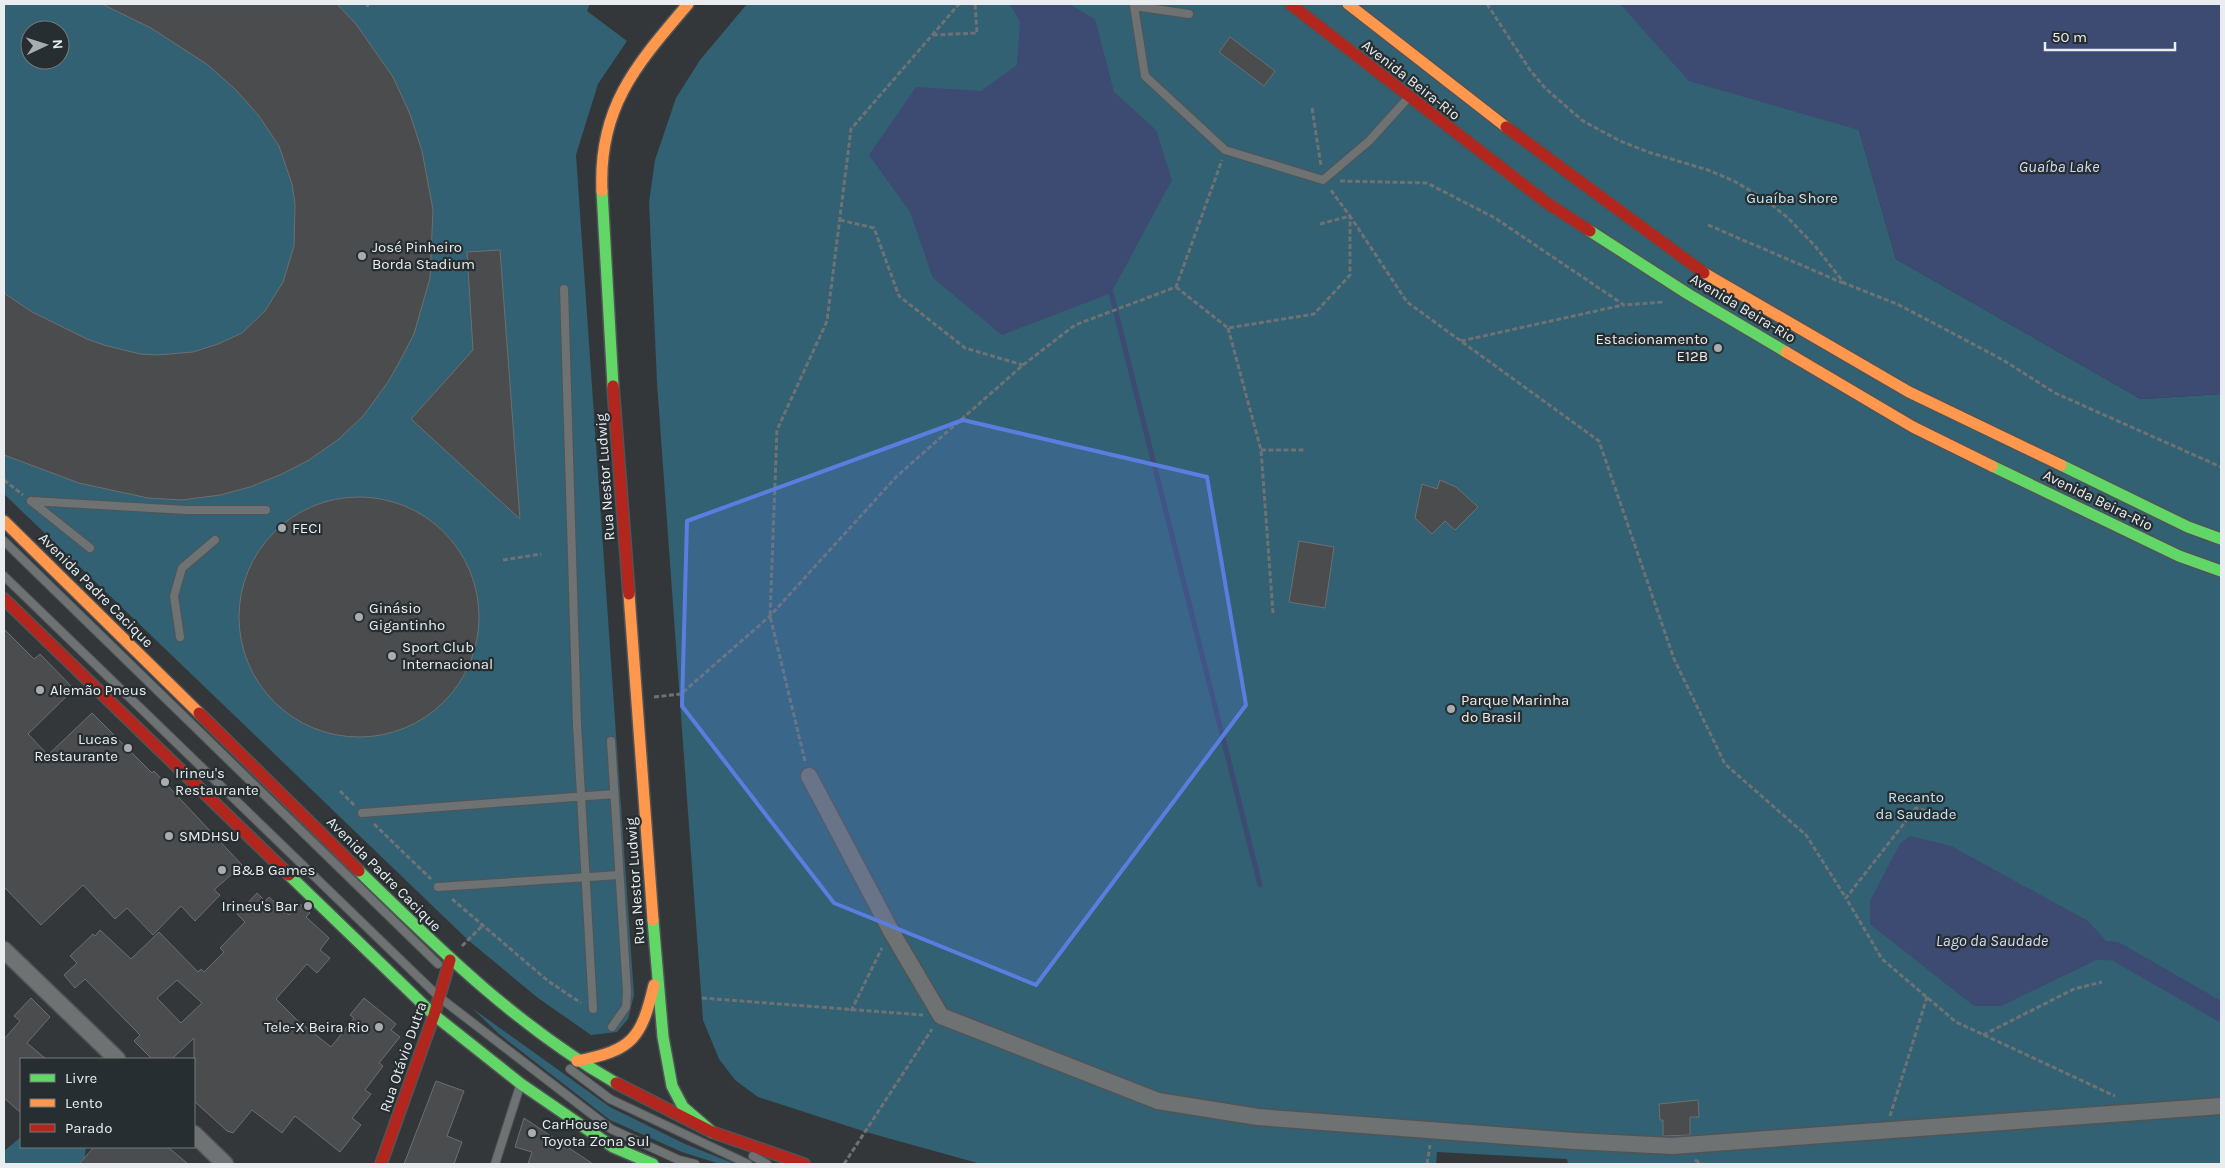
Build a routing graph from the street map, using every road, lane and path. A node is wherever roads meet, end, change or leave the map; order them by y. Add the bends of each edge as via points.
1 (688, 4) edge
2 (959, 4) edge
3 (975, 4) edge
4 (1290, 4) edge
5 (1348, 4) edge
6 (1487, 4) edge
7 (1188, 14) dead end
8 (932, 36) junction
9 (1408, 97) junction
10 (1312, 108) dead end
11 (1225, 150) junction
12 (1323, 180) junction
13 (1350, 216) junction
14 (840, 220) junction
15 (1320, 224) dead end
16 (1708, 226) dead end
17 (1844, 283) junction
18 (1176, 287) junction
19 (564, 289) dead end
20 (1688, 294) junction
21 (1624, 305) junction
22 (1228, 328) junction
23 (1461, 342) junction
24 (1023, 365) junction
25 (1261, 450) junction
26 (1304, 450) dead end
27 (2221, 467) edge
28 (4, 480) edge
29 (31, 501) junction
30 (266, 510) dead end
31 (4, 521) edge
32 (2221, 539) edge
33 (215, 540) dead end
34 (4, 541) edge
35 (90, 548) dead end
36 (541, 554) dead end
37 (503, 560) dead end
38 (2221, 571) edge
39 (4, 576) edge
40 (4, 599) edge
41 (1274, 613) dead end
42 (770, 616) junction
43 (180, 637) dead end
44 (636, 698) junction
45 (610, 741) dead end
46 (809, 776) joint
47 (340, 791) dead end
48 (614, 794) junction
49 (581, 797) junction
50 (362, 812) junction
51 (1947, 817) dead end
52 (619, 876) junction
53 (586, 878) junction
54 (438, 887) junction
55 (1846, 898) junction
56 (482, 926) junction
57 (891, 931) junction
58 (4, 950) edge
59 (450, 960) junction
60 (656, 973) junction
61 (450, 975) junction
62 (2102, 982) dead end
63 (439, 997) junction
64 (1927, 997) junction
65 (702, 998) dead end
66 (593, 1009) joint
67 (851, 1010) junction
68 (434, 1015) junction
69 (941, 1016) junction
70 (612, 1027) dead end
71 (1983, 1035) junction
72 (116, 1058) edge
73 (578, 1061) junction
74 (564, 1064) dead end
75 (521, 1084) junction
76 (2122, 1099) dead end
77 (2221, 1106) edge
78 (1885, 1130) junction
79 (712, 1132) junction
80 (195, 1135) edge
81 (225, 1164) edge
82 (381, 1164) edge
83 (495, 1164) edge
84 (653, 1164) edge
85 (695, 1164) edge
86 (748, 1164) edge
87 (767, 1164) edge
88 (804, 1164) edge
89 (844, 1164) edge

1 - 44 main road, Rua Nestor Ludwig via 640,61 625,85 612,112 601,168 606,288
2 - 8 path
3 - 8 path via 977,33
4 - 9 main road, Avenida Beira-Rio
5 - 32 main road, Avenida Beira-Rio via 1505,126 1702,272 1909,392 2188,527
6 - 17 path via 1535,76 1583,121 1648,152 1734,181 1766,200 1800,230
7 - 11 lane via 1134,6 1145,76
8 - 14 path via 851,129
9 - 12 lane via 1369,141
9 - 20 main road, Avenida Beira-Rio via 1547,203
10 - 12 path
11 - 12 lane
11 - 18 path
12 - 13 path
12 - 21 path via 1427,183 1495,218
13 - 15 path
13 - 22 path via 1350,275 1314,314
13 - 23 path via 1406,302
14 - 24 path via 874,228 899,296 965,348
14 - 42 path via 827,321 777,430
16 - 17 path
17 - 27 path via 1941,326 2055,393
18 - 22 path
18 - 24 path via 1075,325
19 - 49 lane
20 - 21 path via 1666,302
20 - 38 main road, Avenida Beira-Rio via 1913,427 2178,556
21 - 23 path
22 - 25 path
23 - 55 path via 1599,441 1674,659 1725,764 1806,835
24 - 42 path via 897,476
25 - 26 path
25 - 41 path
28 - 29 path
29 - 30 lane via 186,510
29 - 35 lane
31 - 59 main road, Avenida Padre Cacique
33 - 43 lane via 182,568 174,596
34 - 61 lane
36 - 37 path
39 - 63 lane
40 - 68 main road
42 - 44 path via 681,694
42 - 46 path
44 - 60 main road, Rua Nestor Ludwig
45 - 48 lane
46 - 57 street
47 - 50 path
48 - 49 lane
48 - 52 lane
49 - 50 lane
49 - 53 lane
50 - 54 path
51 - 55 path via 1916,808
52 - 53 lane
52 - 70 lane via 627,992 626,1007
53 - 54 lane
53 - 66 lane
54 - 56 path
55 - 64 path via 1882,959
56 - 59 path
56 - 66 path via 548,981
57 - 67 path
57 - 69 street
58 - 72 street
59 - 61 main road, Rua Otávio Dutra
59 - 73 main road, Avenida Padre Cacique via 523,1021
60 - 73 main road, Rua Nestor Ludwig via 644,1024 624,1046 602,1056
60 - 79 main road, Rua Nestor Ludwig via 669,1076 675,1096 685,1110
61 - 63 main road, Rua Otávio Dutra
62 - 71 path via 2074,989
63 - 68 main road, Rua Otávio Dutra
63 - 85 lane via 611,1129
64 - 71 path via 1956,1022
64 - 78 path
65 - 67 path
67 - 69 path
68 - 75 main road
68 - 82 main road, Rua Otávio Dutra
69 - 78 street via 1158,1101 1258,1117 1672,1146
69 - 89 path
71 - 76 path
73 - 79 main road, Avenida Padre Cacique
74 - 86 lane via 610,1099
75 - 83 lane
75 - 84 main road via 613,1147
77 - 78 street
79 - 87 lane
79 - 88 main road, Avenida Padre Cacique
80 - 81 street

